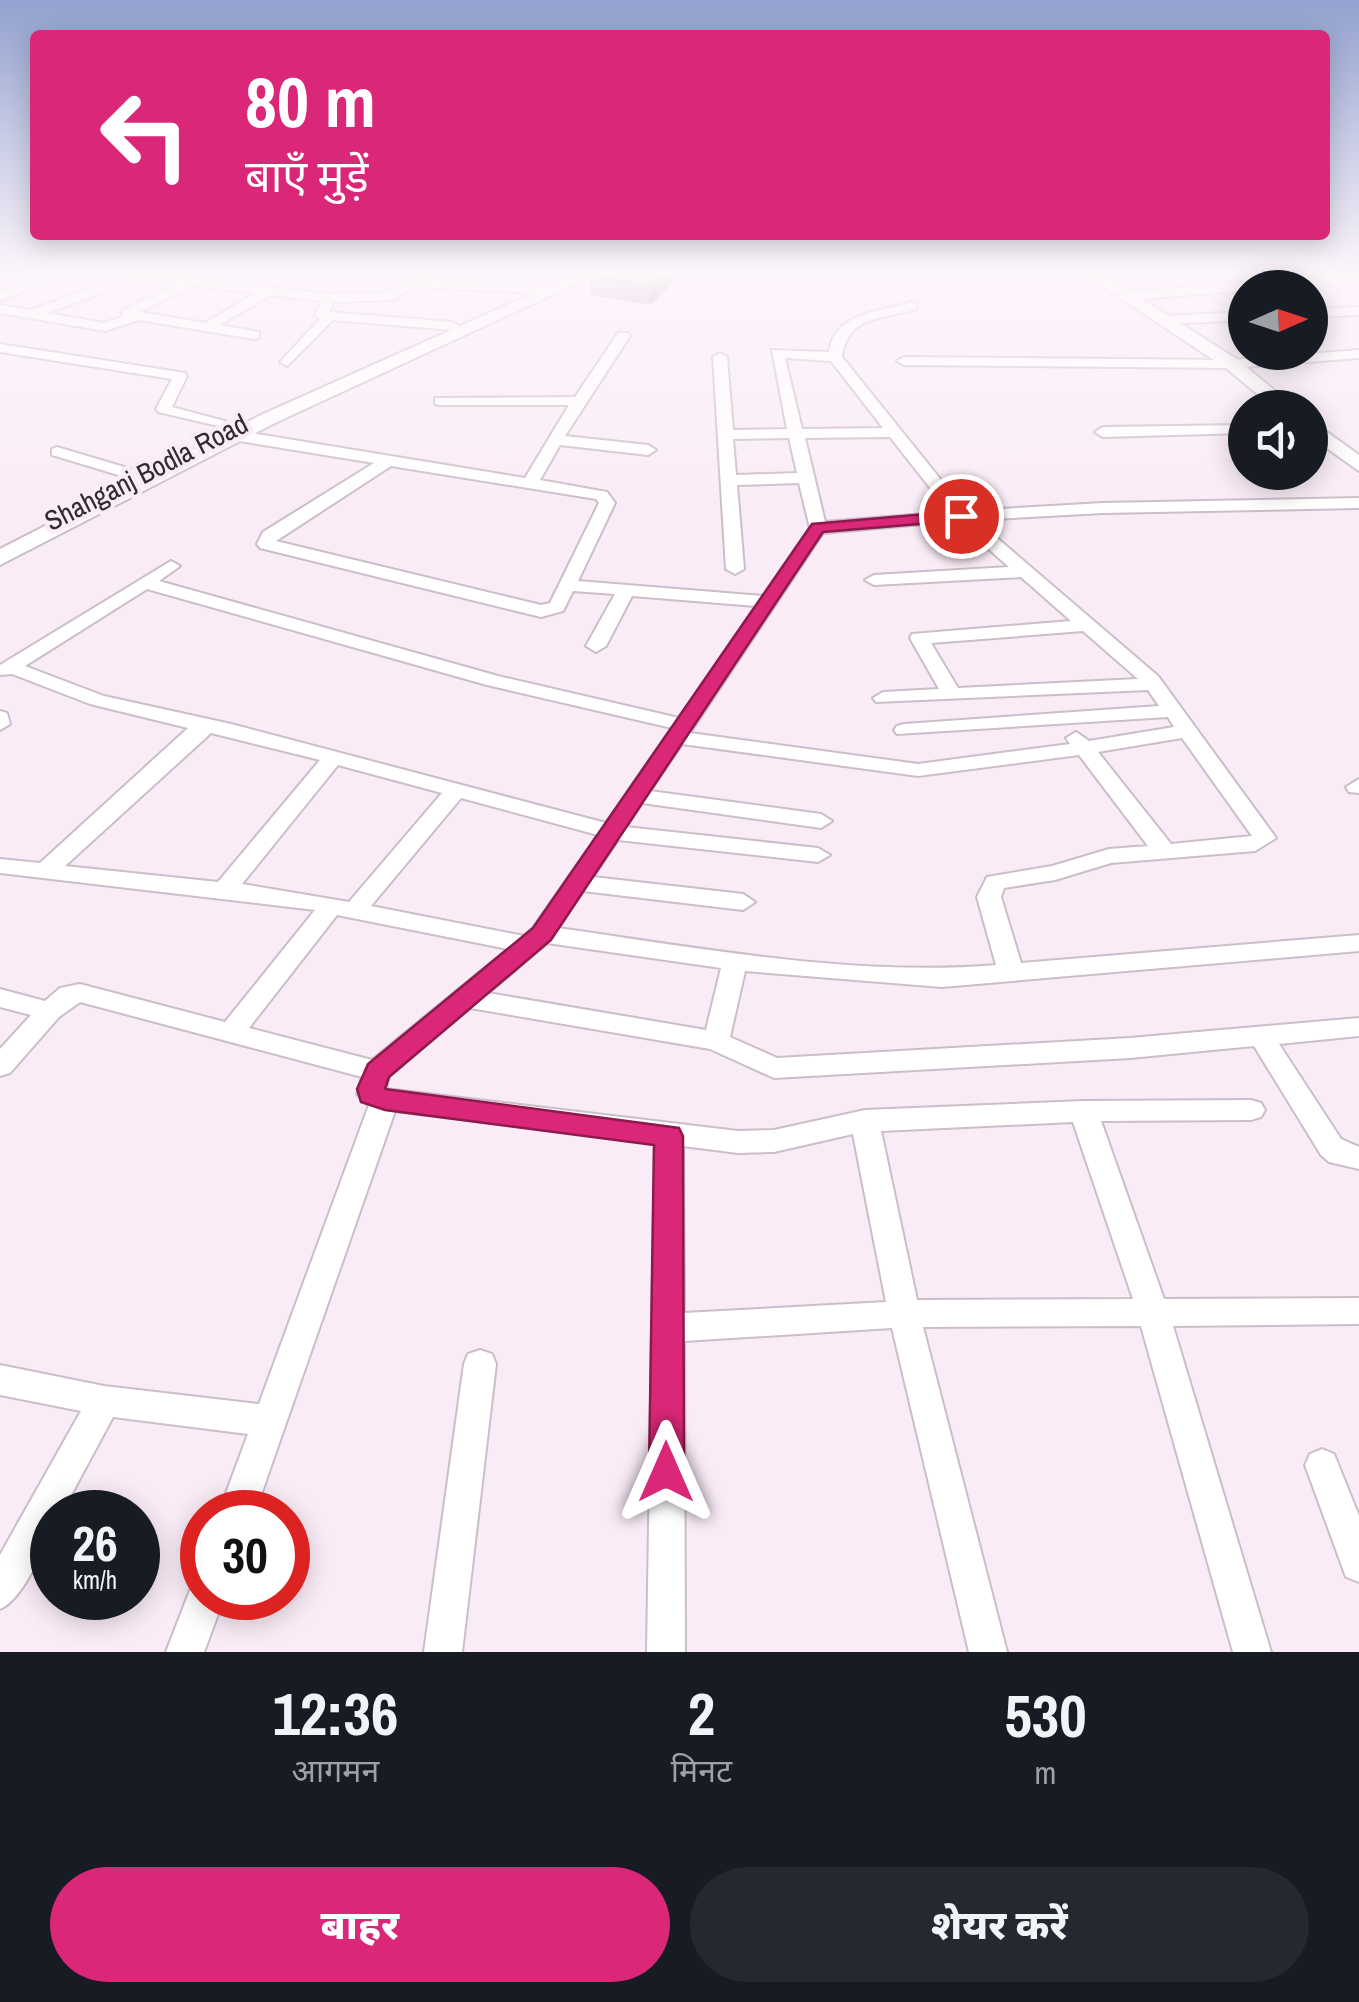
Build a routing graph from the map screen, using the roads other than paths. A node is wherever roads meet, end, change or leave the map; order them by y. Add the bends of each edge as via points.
1 (23, 353) edge
2 (295, 353) edge
3 (396, 353) edge
4 (410, 353) edge
5 (612, 353) edge
6 (777, 353) edge
7 (778, 353) edge
8 (835, 353) edge
9 (1359, 354) edge
10 (1328, 356) edge
11 (835, 357) junction
12 (720, 358) dead end
13 (904, 361) dead end
14 (287, 362) dead end
15 (1228, 364) edge
16 (1240, 370) edge
17 (1264, 390) edge
18 (440, 401) dead end
19 (580, 401) junction
20 (1228, 429) edge
21 (234, 431) junction
22 (892, 432) junction
23 (1103, 432) dead end
24 (724, 435) junction
25 (796, 436) junction
26 (556, 440) junction
27 (1328, 440) edge
28 (648, 450) dead end
29 (57, 452) dead end
30 (386, 462) junction
31 (1359, 465) edge
32 (136, 475) junction
33 (806, 478) junction
34 (726, 480) junction
35 (530, 483) junction
36 (112, 492) junction
37 (1359, 503) edge
38 (961, 516) junction
39 (818, 528) junction
40 (0, 546) edge
41 (0, 558) edge
42 (171, 566) dead end
43 (735, 568) dead end
44 (1025, 571) junction
45 (874, 580) dead end
46 (146, 583) junction
47 (567, 585) junction
48 (626, 590) junction
49 (768, 602) junction
50 (1088, 625) junction
51 (596, 646) dead end
52 (5, 670) edge
53 (1151, 680) junction
54 (952, 694) junction
55 (883, 698) dead end
56 (1172, 711) junction
57 (1062, 719) junction
58 (208, 727) junction
59 (904, 730) dead end
60 (680, 731) junction
61 (1186, 731) junction
62 (1082, 746) junction
63 (332, 759) junction
64 (455, 791) junction
65 (636, 796) junction
66 (821, 821) dead end
67 (612, 832) junction
68 (1165, 852) junction
69 (818, 855) dead end
70 (0, 866) edge
71 (45, 870) junction
72 (577, 883) junction
73 (225, 888) junction
74 (744, 902) dead end
75 (344, 907) junction
76 (536, 940) junction
77 (1359, 943) edge
78 (735, 962) junction
79 (1012, 972) junction
80 (0, 998) edge
81 (465, 998) junction
82 (50, 1011) junction
83 (1359, 1027) edge
84 (230, 1034) junction
85 (1262, 1038) junction
86 (716, 1042) junction
87 (0, 1066) edge
88 (381, 1086) junction
89 (1250, 1110) dead end
90 (1083, 1111) junction
91 (865, 1121) junction
92 (669, 1136) junction
93 (1359, 1158) edge
94 (1359, 1310) edge
95 (1153, 1311) junction
96 (904, 1314) junction
97 (666, 1328) junction
98 (480, 1364) dead end
99 (0, 1380) edge
100 (104, 1401) junction
101 (270, 1421) junction
102 (1322, 1465) dead end
103 (244, 1490) edge
104 (1359, 1564) edge
105 (0, 1591) edge
106 (198, 1620) edge
107 (186, 1652) edge
108 (443, 1652) edge
109 (666, 1652) edge
110 (988, 1652) edge
111 (1252, 1652) edge

1 - 21 street via 180,376 162,408
2 - 14 street
3 - 21 main road, Shahganj Bodla Road
4 - 21 main road
5 - 19 street
6 - 25 street
7 - 11 street
8 - 11 street
9 - 10 street
11 - 22 street
12 - 24 street
13 - 15 street
16 - 17 main road
18 - 19 street
19 - 26 street
20 - 23 street
21 - 30 street
21 - 32 main road, Shahganj Bodla Road
21 - 36 main road
22 - 25 street
22 - 38 street
24 - 25 street
24 - 34 street
25 - 33 street
26 - 28 street
26 - 35 street
27 - 31 main road
29 - 32 street
30 - 35 street
30 - 47 street via 266,544 540,611 557,607
32 - 36 main road, Shahganj Bodla Road
33 - 34 street
33 - 39 street
34 - 43 street
35 - 47 street via 606,498
36 - 40 main road, Shahganj Bodla Road
36 - 41 main road
37 - 38 street
38 - 39 street
38 - 44 street
39 - 49 street
42 - 46 street
44 - 45 street
44 - 50 street
46 - 52 street
46 - 60 street
47 - 48 street
48 - 49 street
48 - 51 street
49 - 60 street
50 - 53 street
50 - 54 street via 919,638
52 - 58 street
53 - 54 street
53 - 56 street
54 - 55 street
56 - 57 street
56 - 61 street
57 - 59 street
57 - 62 street
58 - 63 street
58 - 71 street
60 - 62 street via 918,770
60 - 65 street
61 - 62 street
61 - 68 street via 1265,838
62 - 68 street
63 - 64 street
63 - 73 street
64 - 67 street
64 - 75 street
65 - 66 street
65 - 67 street
67 - 69 street
67 - 72 street
68 - 79 street via 1109,856 995,882 989,897
70 - 71 street
71 - 73 street
72 - 74 street
72 - 76 street
73 - 75 street
75 - 76 street
75 - 84 street
76 - 78 street
76 - 81 street
77 - 79 street
78 - 79 street via 942,978
78 - 86 street
80 - 82 street
81 - 86 street
81 - 88 street
82 - 84 street via 80,993
82 - 87 street
83 - 85 street
84 - 88 street
85 - 86 street via 774,1068
85 - 93 street via 1330,1147
88 - 92 street
88 - 101 street
89 - 90 street
90 - 91 street
90 - 95 street
91 - 92 street via 756,1143
91 - 96 street
92 - 97 street
94 - 95 street
95 - 96 street
95 - 111 street
96 - 97 street
96 - 110 street
97 - 109 street
98 - 108 street
99 - 100 street
100 - 101 street
100 - 105 street
101 - 103 street
102 - 104 street
106 - 107 street

